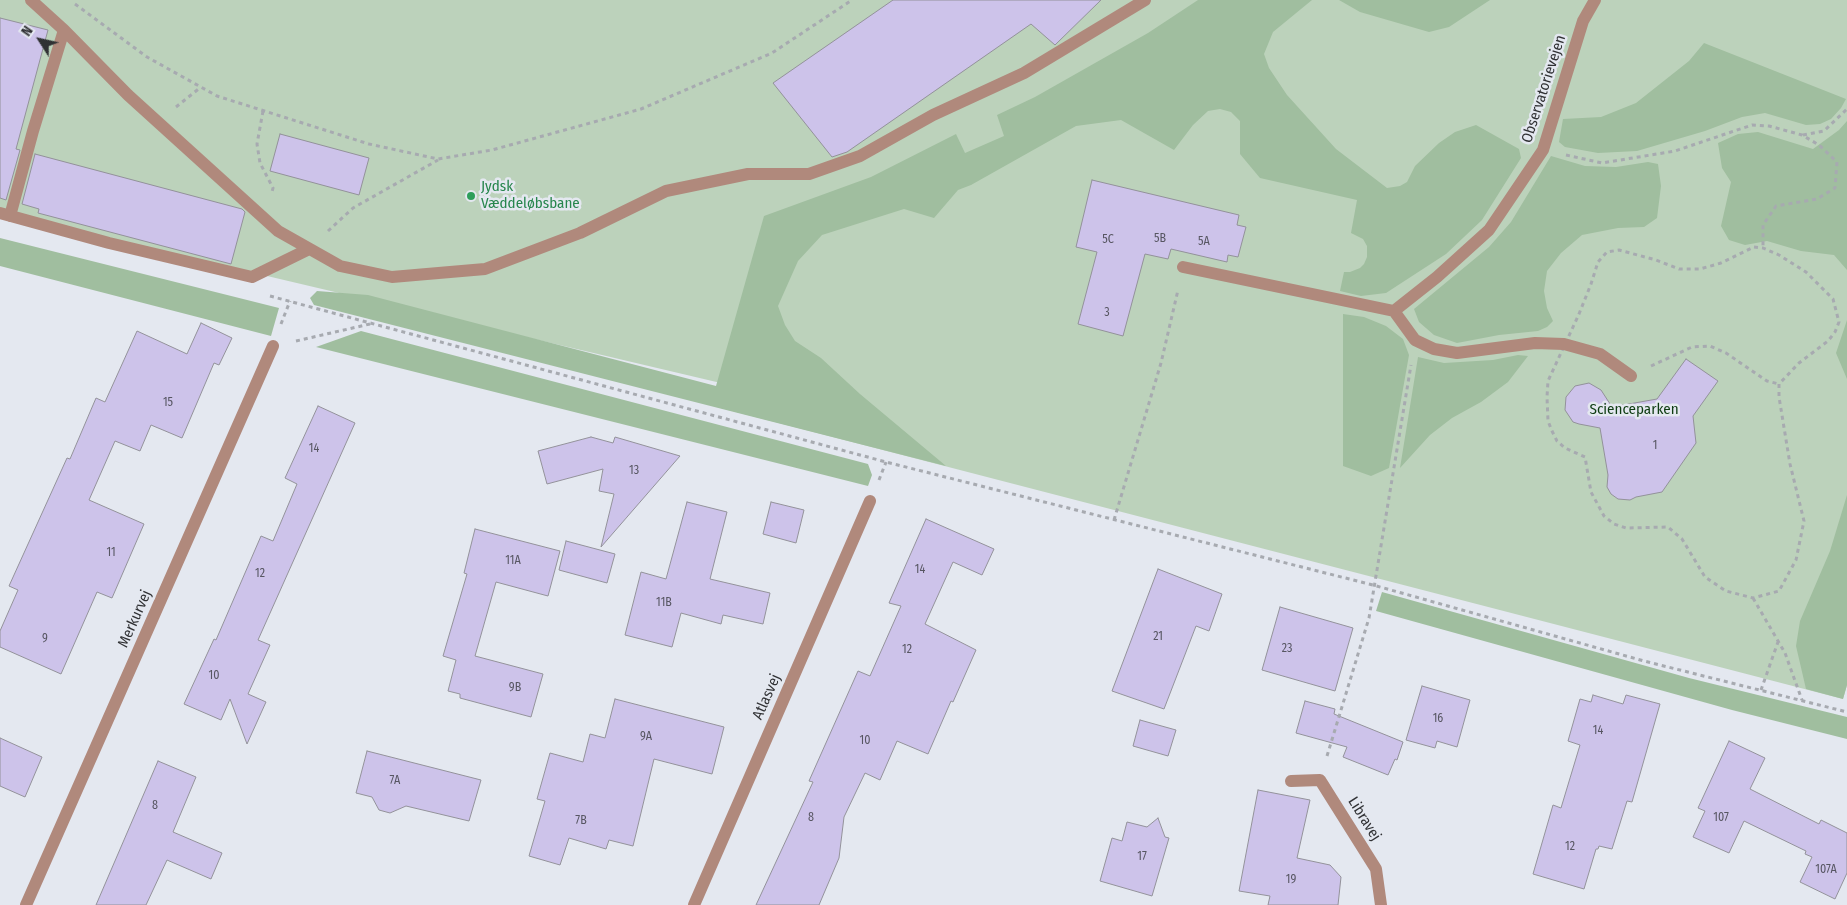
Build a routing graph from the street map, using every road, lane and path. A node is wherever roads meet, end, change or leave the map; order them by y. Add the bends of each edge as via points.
1 (31, 0) edge
2 (72, 0) edge
3 (852, 0) edge
4 (1145, 0) edge
5 (1594, 0) edge
6 (64, 30) junction
7 (201, 87) junction
8 (1847, 109) edge
9 (263, 111) junction
10 (157, 121) junction
11 (1802, 135) junction
12 (1543, 150) junction
13 (438, 159) junction
14 (257, 212) junction
15 (5, 215) edge
16 (1763, 248) junction
17 (309, 249) junction
18 (1183, 267) joint
19 (261, 294) dead end
20 (1394, 311) junction
21 (372, 324) junction
22 (1415, 340) junction
23 (1564, 344) junction
24 (273, 346) joint
25 (1678, 352) dead end
26 (1631, 376) dead end
27 (1779, 384) junction
28 (870, 501) dead end
29 (1114, 520) junction
30 (1374, 585) junction
31 (1753, 598) junction
32 (1778, 641) junction
33 (1761, 690) junction
34 (1802, 701) junction
35 (1847, 712) edge
36 (1291, 780) dead end
37 (1320, 780) junction
38 (26, 905) edge
39 (694, 905) edge
40 (1381, 905) edge

1 - 6 street
2 - 7 path via 146,57
3 - 13 path via 772,53 641,109 492,150
4 - 17 street via 1024,73 933,115 860,156 809,174 748,174 666,191 580,233 485,269 392,277 340,266
5 - 12 street, Observatorievejen via 1583,21
6 - 10 street
6 - 15 street
7 - 9 path via 216,96
7 - 10 path
8 - 11 path via 1824,131
9 - 13 path via 368,144
9 - 14 path via 257,144 260,163 273,188 271,197
10 - 14 street
11 - 12 path via 1752,125 1676,151 1602,163
11 - 16 path via 1819,144 1837,162 1835,188 1817,199 1776,206 1763,225
12 - 20 street, Observatorievejen via 1489,230 1438,277
13 - 17 path via 353,208
14 - 17 street via 278,231
15 - 17 street via 252,277
16 - 23 path via 1754,248 1700,269 1679,269 1619,250 1607,252 1598,262
16 - 27 path via 1806,272 1833,299 1839,322 1828,341 1799,363
18 - 20 street
18 - 29 path via 1166,345
19 - 21 path
20 - 22 street
21 - 24 path
21 - 29 path via 877,460
22 - 23 street via 1434,349 1457,352 1536,343
22 - 30 path
23 - 26 street via 1600,354
23 - 31 path via 1548,381 1548,421 1557,441 1585,457 1591,492 1604,516 1626,528 1668,527 1682,539 1705,577 1726,591
24 - 38 street, Merkurvej
25 - 27 path via 1710,346 1767,381
27 - 31 path via 1778,397 1790,464 1804,521 1796,560 1779,591
28 - 39 street, Atlasvej
29 - 30 path
30 - 33 path via 1644,661
30 - 37 path via 1369,618
31 - 32 path
32 - 33 path
32 - 34 path via 1786,653
33 - 34 path
34 - 35 path
36 - 37 street
37 - 40 street, Libravej via 1376,869

